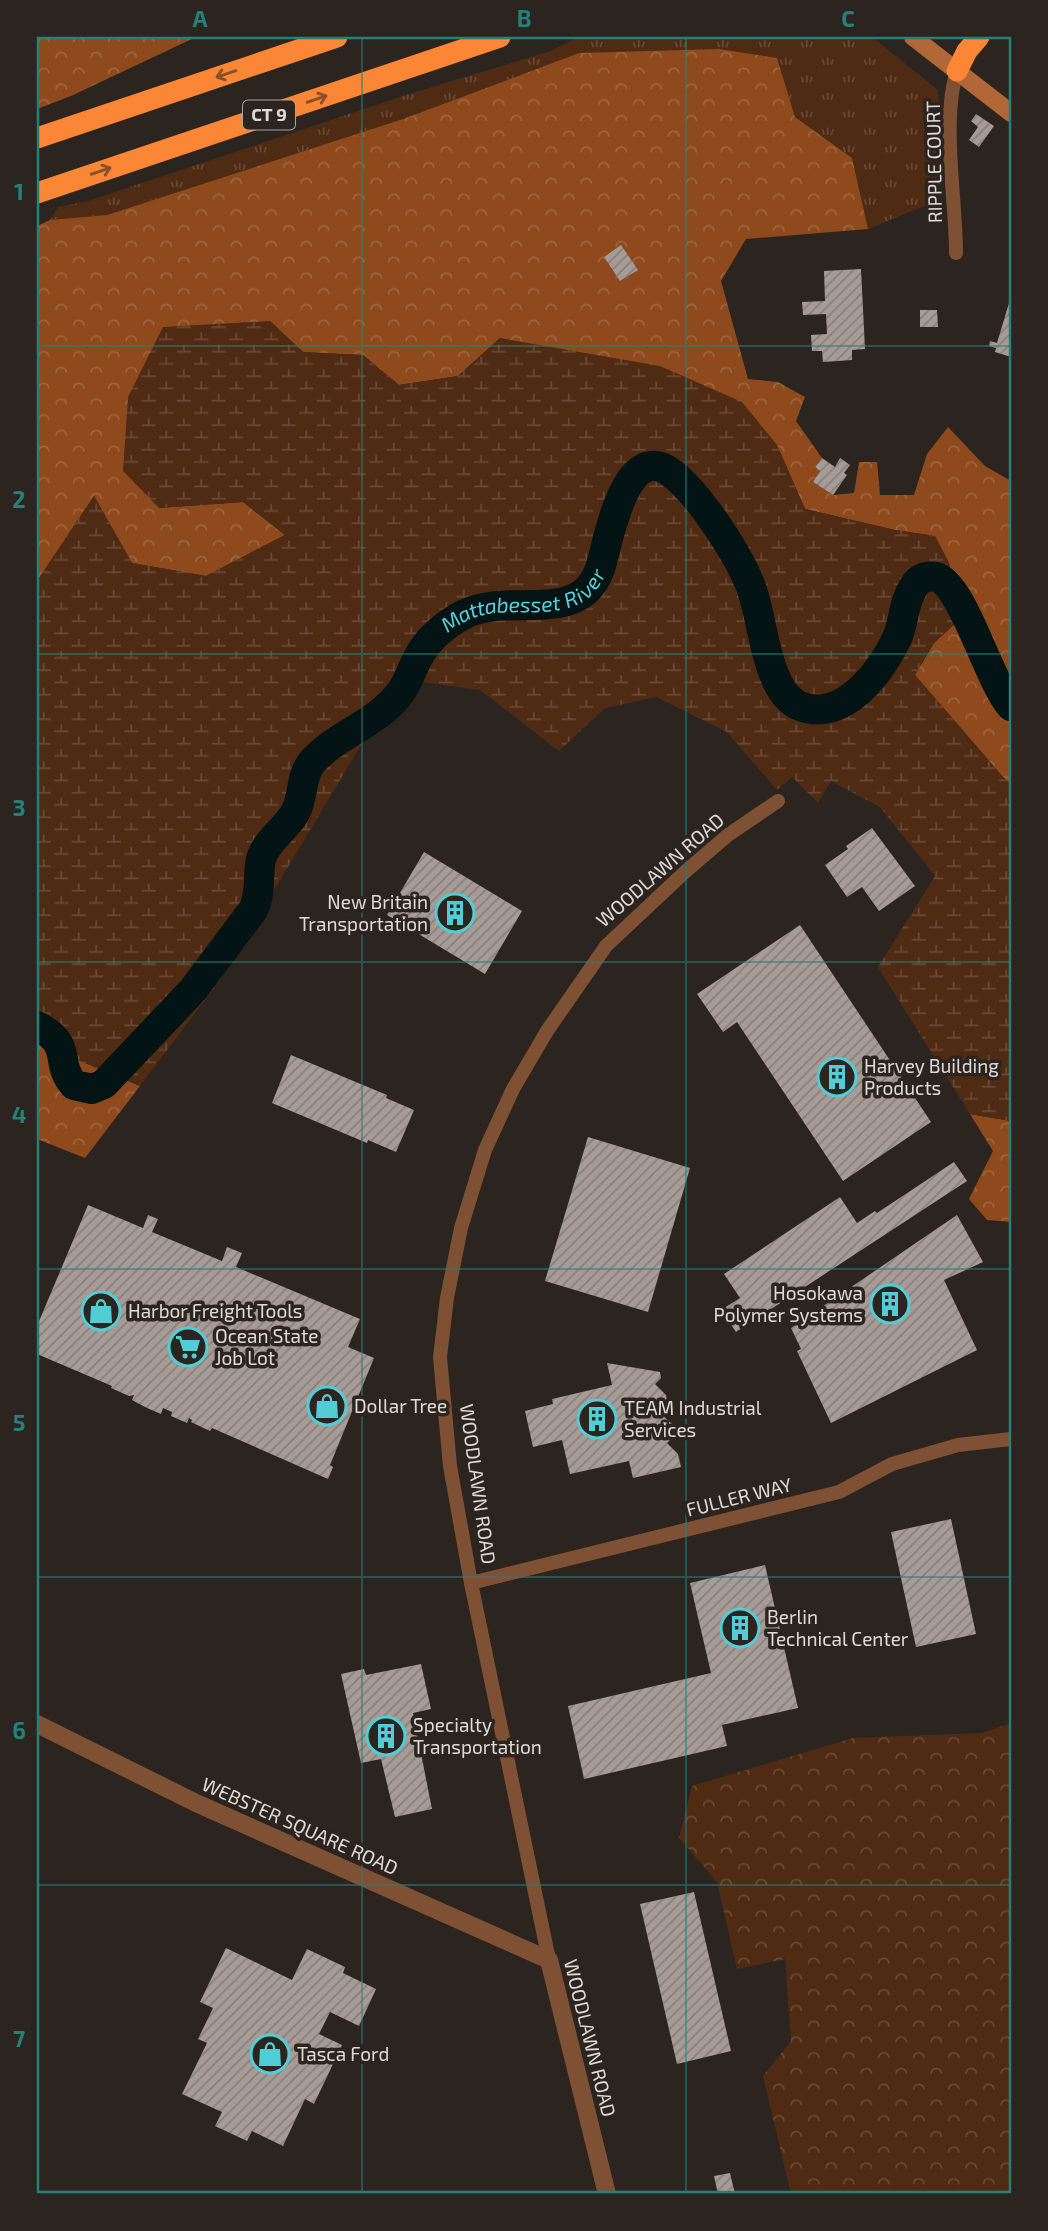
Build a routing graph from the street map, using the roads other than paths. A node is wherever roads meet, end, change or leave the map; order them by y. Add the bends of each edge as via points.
1 (337, 37) edge
2 (500, 37) edge
3 (913, 37) edge
4 (979, 37) edge
5 (957, 71) junction
6 (1011, 113) edge
7 (37, 138) edge
8 (37, 193) edge
9 (956, 253) dead end
10 (778, 801) dead end
11 (1011, 1439) edge
12 (471, 1583) junction
13 (37, 1724) edge
14 (549, 1960) junction
15 (607, 2194) edge

1 -> 7 highway
8 -> 2 highway, CT 9
3 - 5 main road
4 - 5 highway
5 - 6 main road
5 - 9 street, RIPPLE COURT via 950,116
10 - 12 street, WOODLAWN ROAD via 728,835 606,946 533,1054 485,1150 461,1228 440,1357 450,1466
11 - 12 street, FULLER WAY via 958,1445 892,1464 839,1492
12 - 14 street, WOODLAWN ROAD
13 - 14 street, WEBSTER SQUARE ROAD via 196,1803
14 - 15 street, WOODLAWN ROAD

